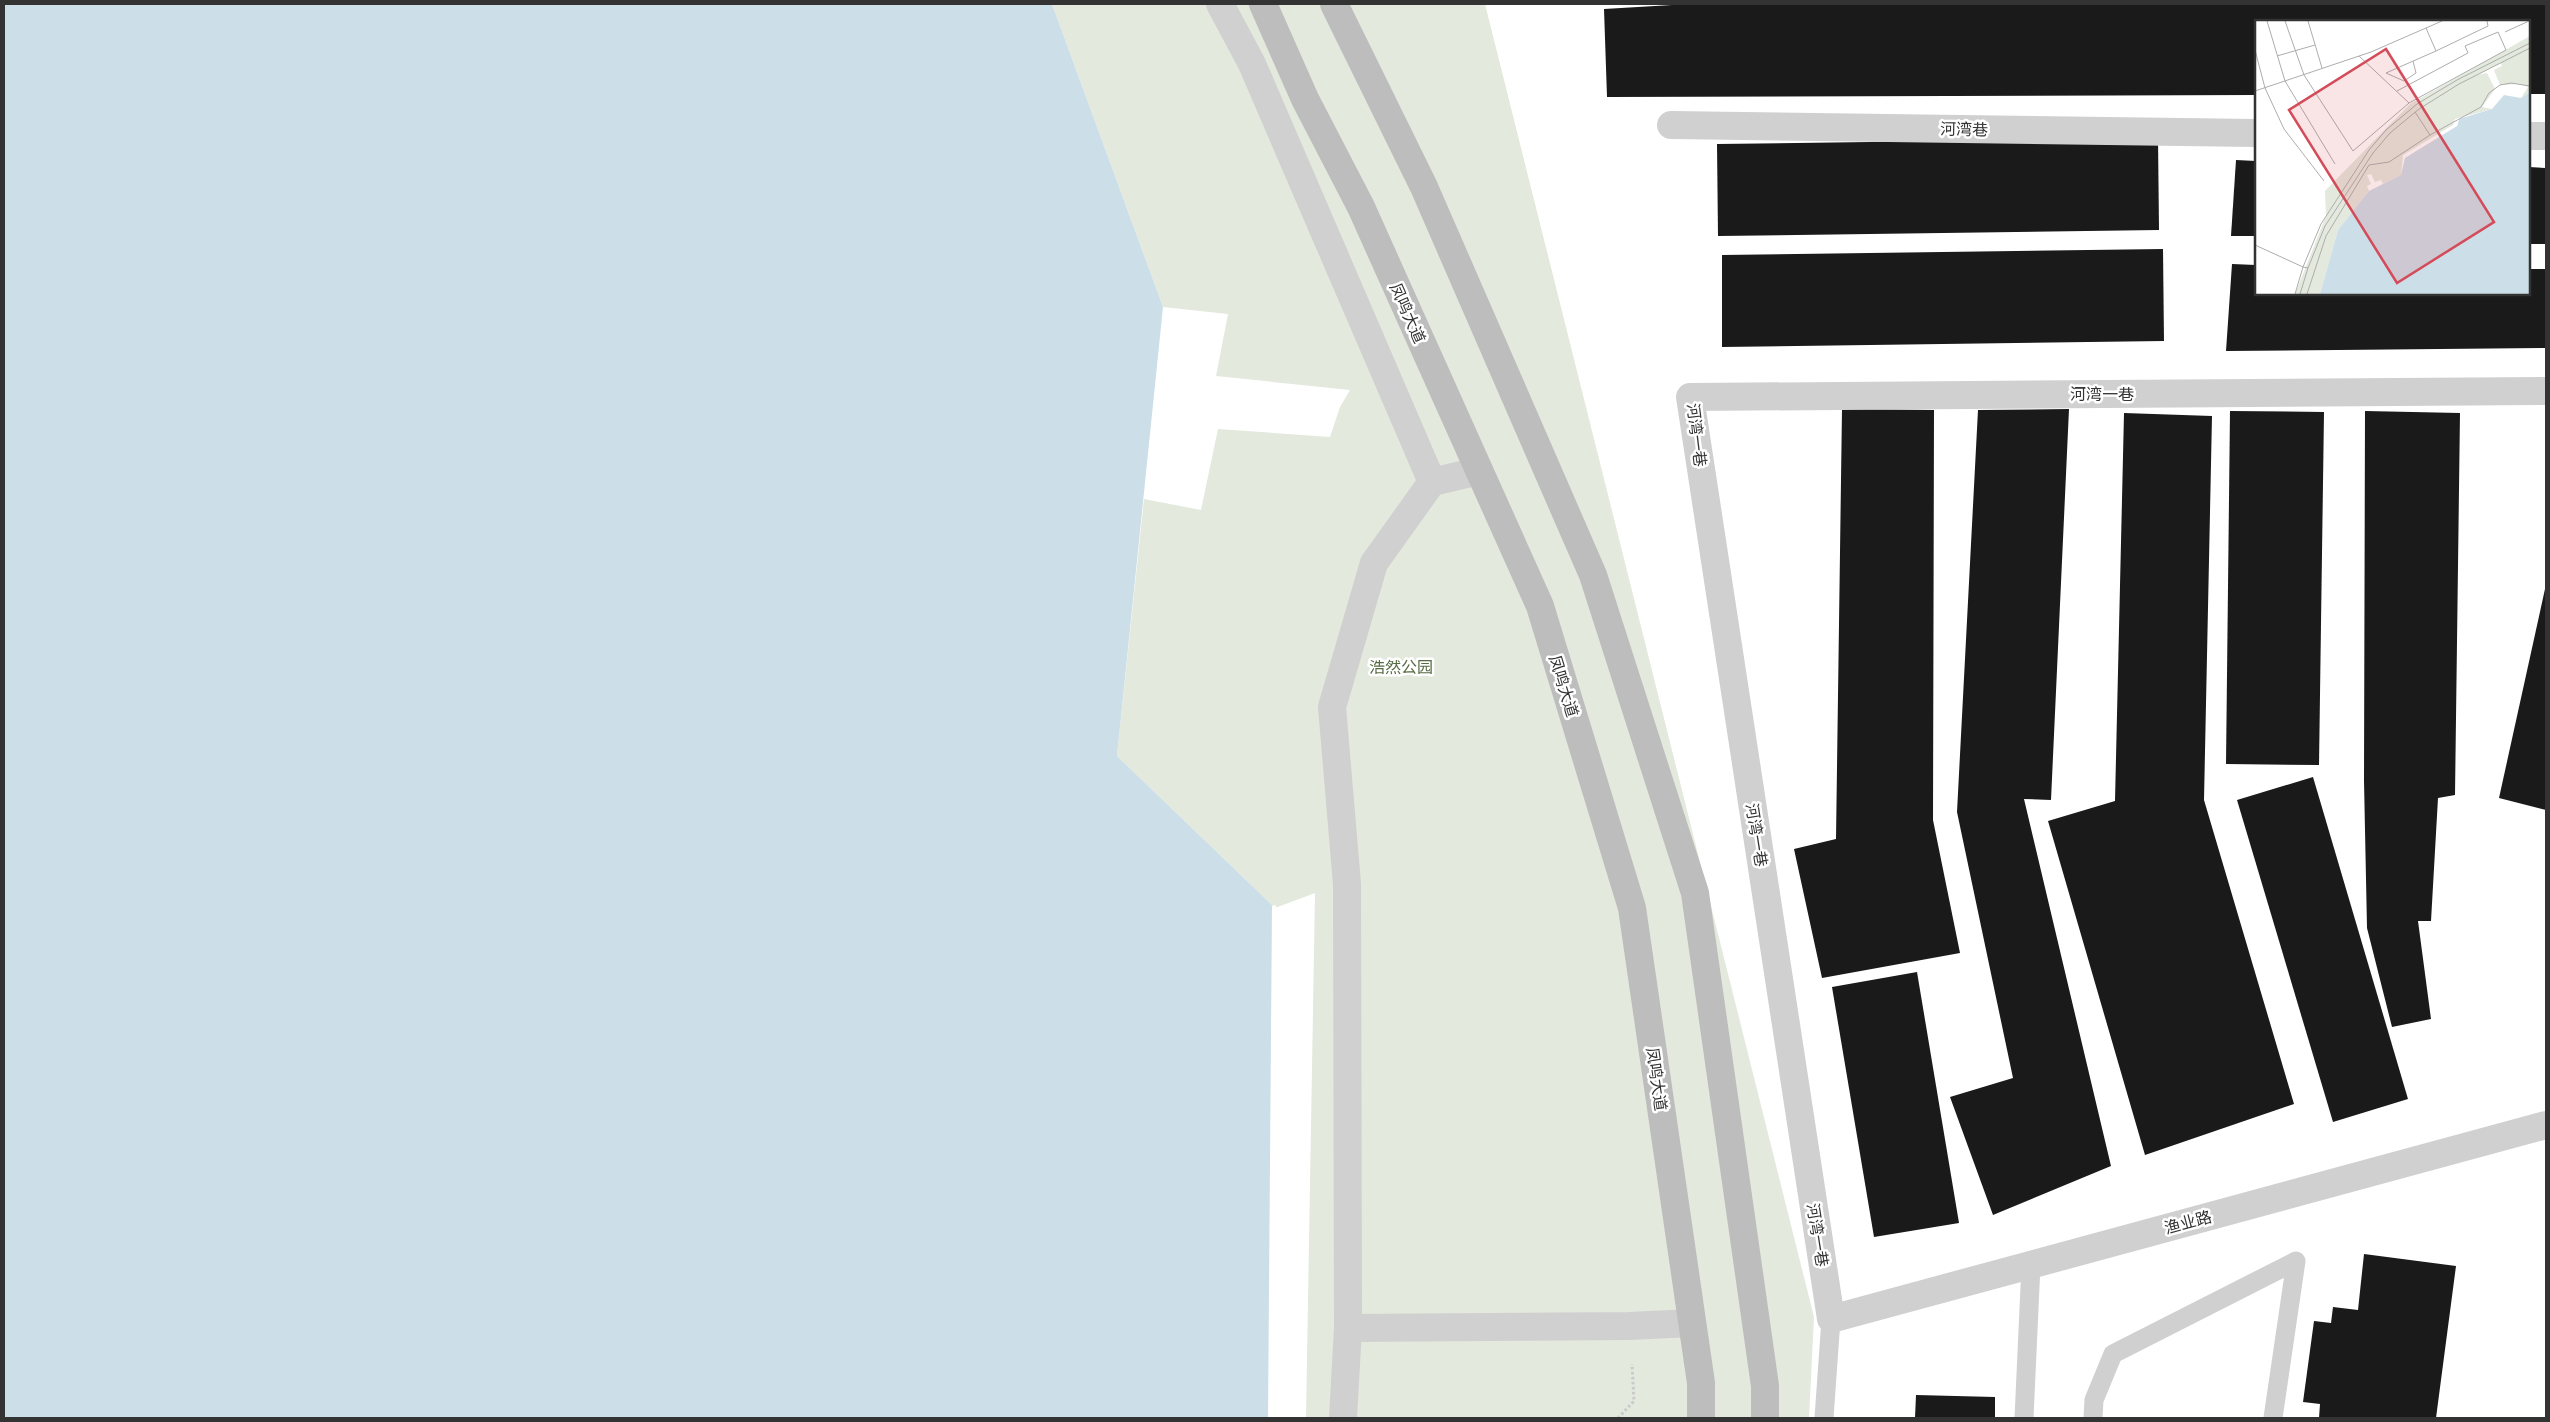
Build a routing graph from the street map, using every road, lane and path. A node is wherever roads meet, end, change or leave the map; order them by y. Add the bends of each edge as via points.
1 (1220, 4) edge
2 (1263, 4) edge
3 (1334, 4) edge
4 (1671, 125) dead end
5 (2255, 132) edge
6 (2530, 136) edge
7 (2546, 136) edge
8 (2546, 391) edge
9 (1479, 470) junction
10 (1432, 482) junction
11 (2546, 1125) edge
12 (2031, 1265) junction
13 (1831, 1319) junction
14 (1692, 1323) junction
15 (1630, 1326) junction
16 (1348, 1328) junction
17 (1343, 1418) edge
18 (1618, 1418) edge
19 (1701, 1418) edge
20 (1765, 1418) edge
21 (1824, 1418) edge
22 (2024, 1418) edge
23 (2093, 1418) edge
24 (2273, 1418) edge

1 - 10 street via 1252,64
2 - 9 main road, 凤鸣大道 via 1305,99 1361,207
3 - 20 main road via 1424,187 1593,575 1695,893 1765,1386
4 - 5 street, 河湾巷
6 - 7 street
8 - 13 street, 河湾一巷 via 1690,397
9 - 10 street
9 - 14 main road, 凤鸣大道 via 1540,606 1632,908
10 - 16 street via 1374,562 1332,706 1347,884
11 - 12 street, 渔业路
12 - 13 street, 渔业路
12 - 22 lane
13 - 21 lane
14 - 15 street
14 - 19 main road, 凤鸣大道 via 1701,1384
15 - 16 street
15 - 18 path via 1634,1401
16 - 17 street
23 - 24 lane via 2094,1400 2113,1354 2296,1260

